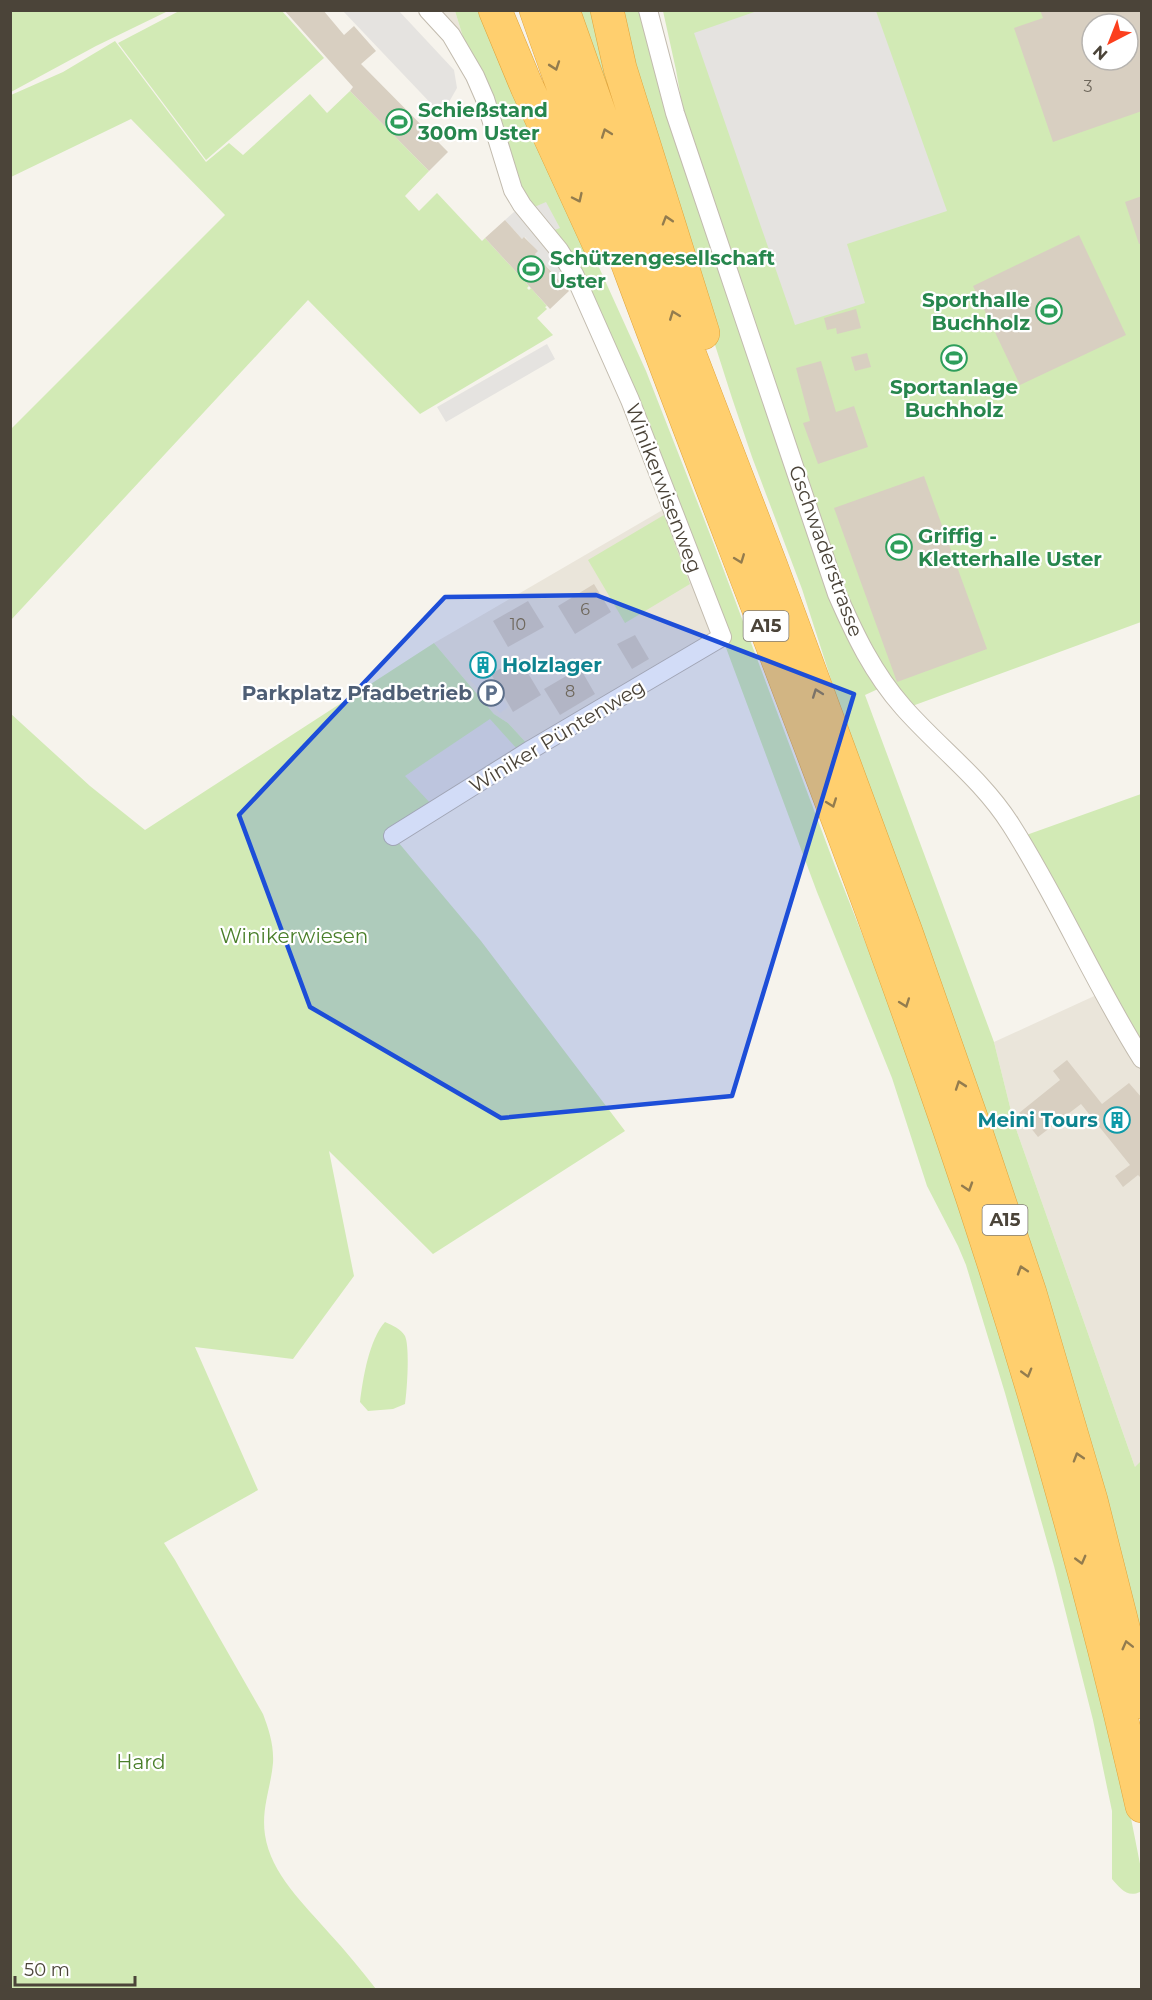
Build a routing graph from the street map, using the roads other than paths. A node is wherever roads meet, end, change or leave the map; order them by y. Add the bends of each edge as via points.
1 (428, 10) edge
2 (495, 10) edge
3 (536, 10) edge
4 (563, 10) edge
5 (607, 10) edge
6 (648, 10) edge
7 (707, 477) junction
8 (771, 566) junction
9 (722, 637) joint
10 (393, 836) dead end
11 (1142, 1059) edge
12 (1142, 1702) edge
13 (1142, 1806) edge

1 - 9 street, Winikerwisenweg via 451,35 475,76 513,190 574,274 638,421
2 -> 7 highway via 684,438
3 -> 7 highway, A15
8 -> 4 highway, A15 via 628,194
8 -> 5 highway via 774,540 696,314 620,68
6 - 11 street, Gschwaderstrasse via 678,124 837,594 854,633 868,660 904,709 979,784 1011,825
7 -> 13 highway, A15 via 812,748 953,1141 1013,1324 1071,1521
12 -> 8 highway, A15 via 1091,1500 1030,1293 906,932
9 - 10 street, Winiker Püntenweg

